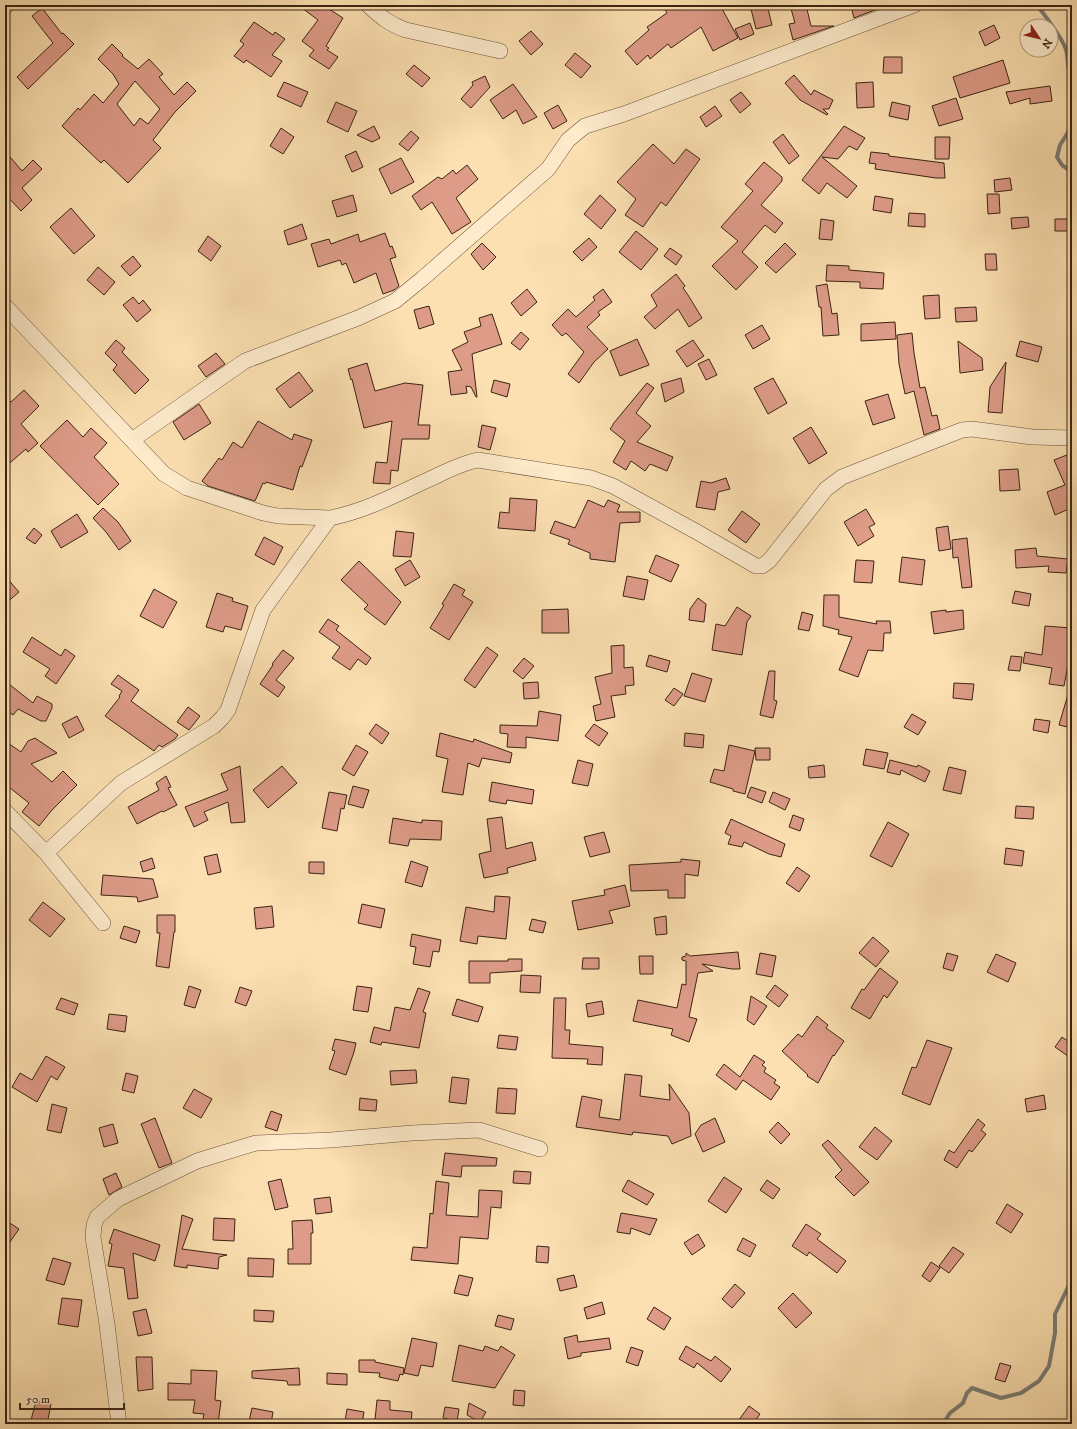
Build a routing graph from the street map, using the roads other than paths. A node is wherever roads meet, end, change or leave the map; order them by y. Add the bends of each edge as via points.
1 (368, 5) edge
2 (914, 5) edge
3 (500, 51) dead end
4 (5, 306) edge
5 (1072, 438) edge
6 (132, 440) junction
7 (330, 518) junction
8 (5, 811) edge
9 (46, 853) junction
10 (103, 923) dead end
11 (540, 1149) dead end
12 (119, 1424) edge

1 - 3 street via 394,26
2 - 6 street via 624,114 585,126 568,140 548,169 395,301 245,362
4 - 6 street
5 - 7 street via 962,430 842,477 826,489 769,561 762,566 747,562 613,486 591,478 478,460 461,465 370,507
6 - 7 street via 164,474 187,488 271,515
7 - 9 street via 263,610 228,710 222,718 214,726 121,783
8 - 9 street
9 - 10 street
11 - 12 street via 479,1130 256,1143 197,1161 118,1199 97,1217 93,1237

